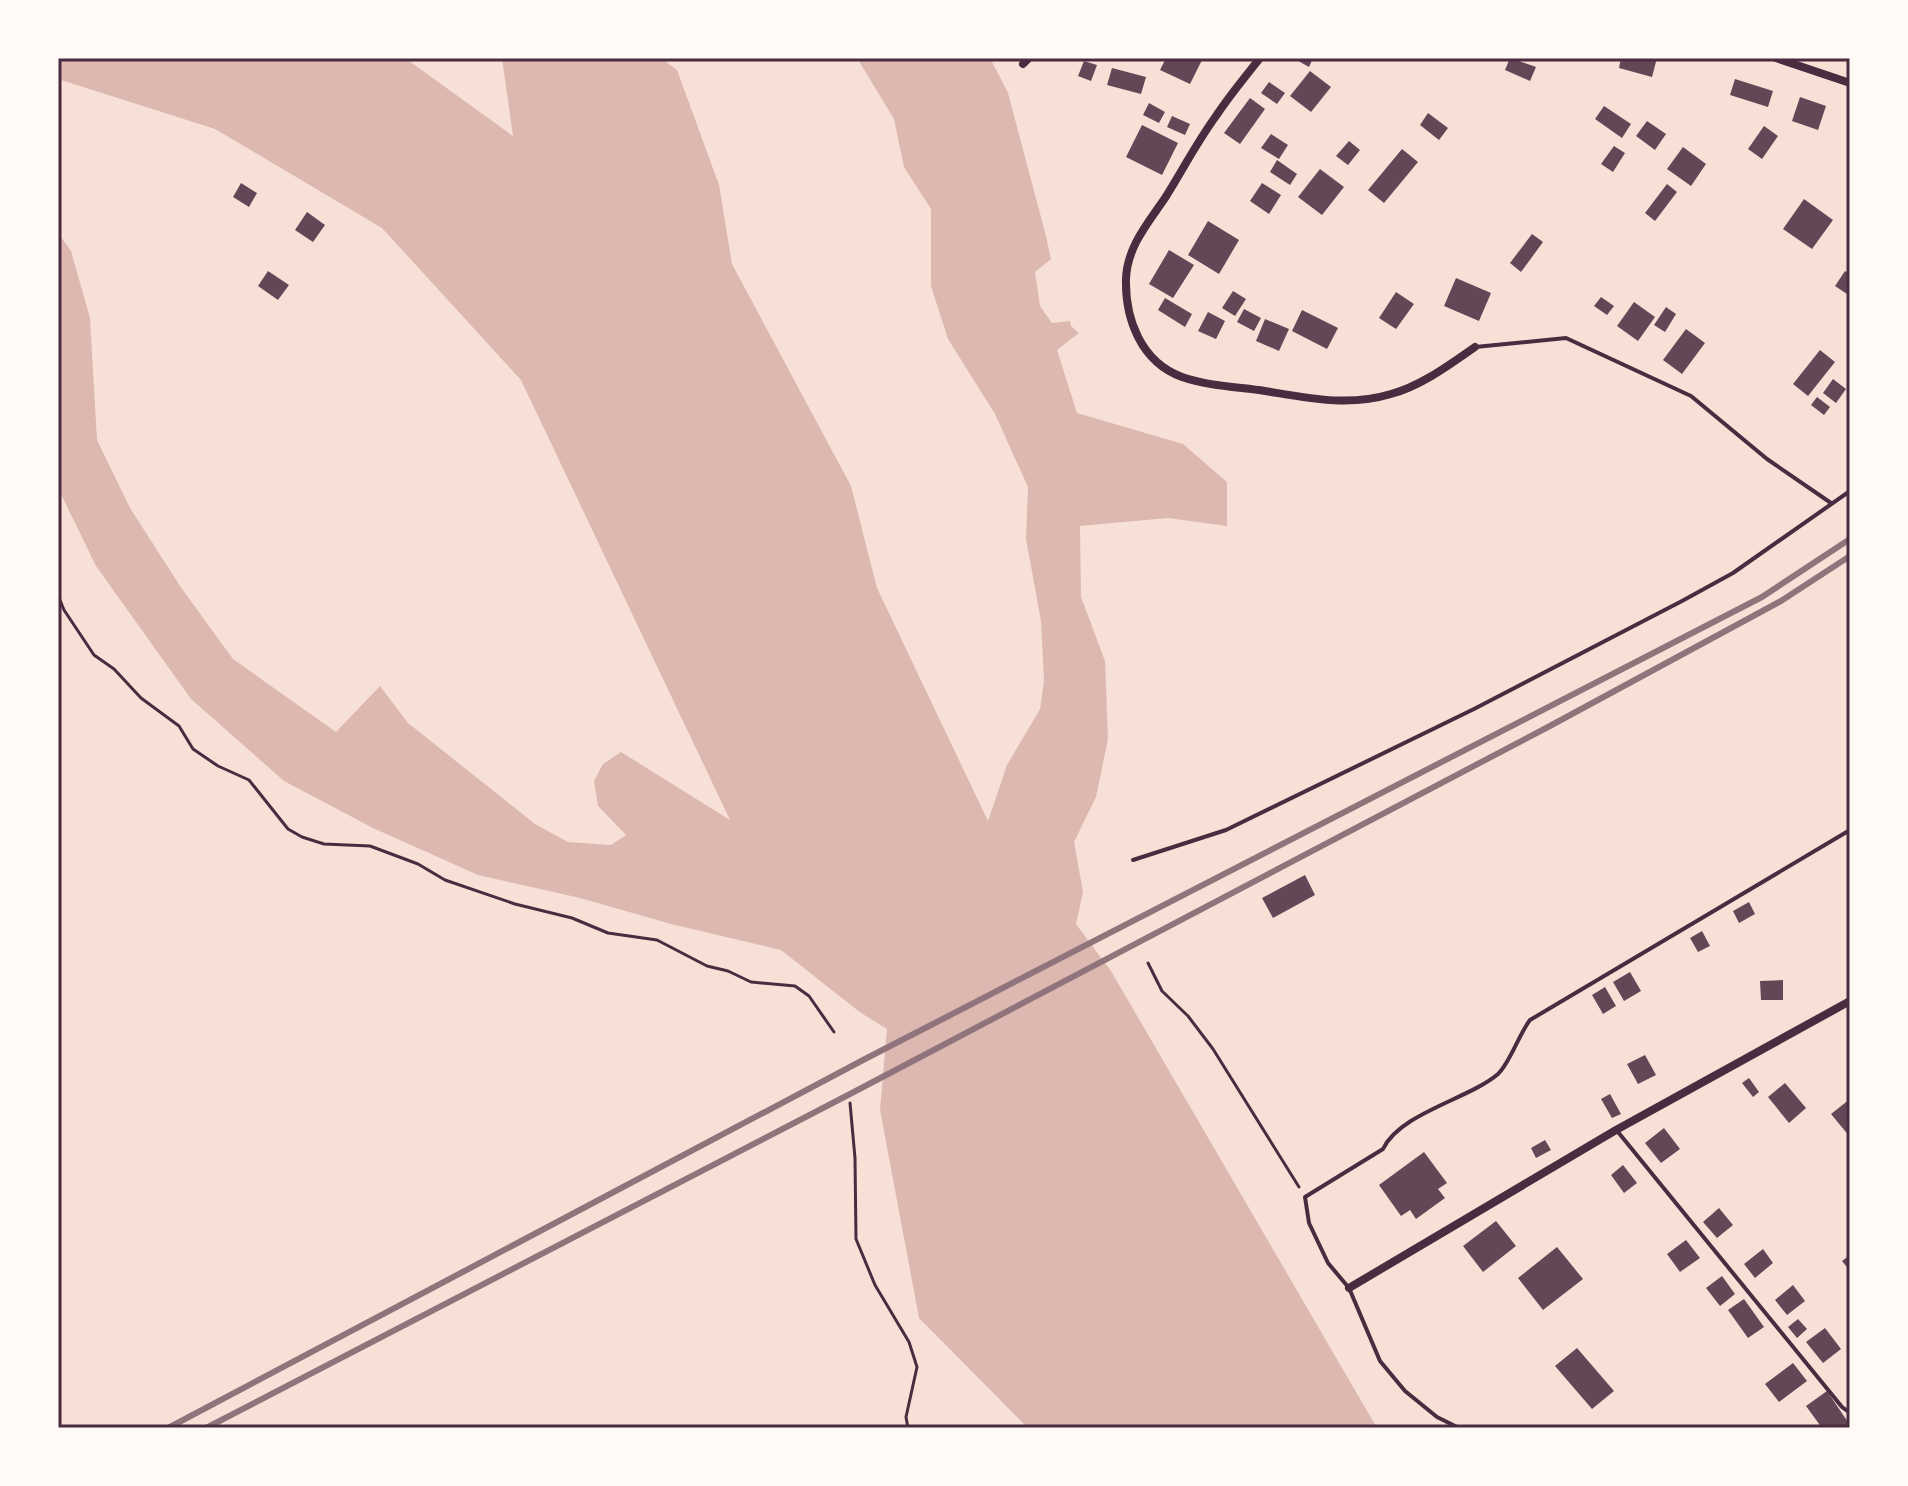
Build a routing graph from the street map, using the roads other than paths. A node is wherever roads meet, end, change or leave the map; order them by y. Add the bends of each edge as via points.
1 (1260, 58) edge
2 (1776, 58) edge
3 (1850, 83) edge
4 (1475, 347) joint
5 (1850, 491) edge
6 (1831, 503) junction
7 (1850, 830) edge
8 (1133, 860) dead end
9 (1847, 1002) edge
10 (1850, 1013) edge
11 (1616, 1130) junction
12 (1349, 1288) junction
13 (1850, 1413) edge
14 (1459, 1428) edge

1 - 4 street via 1216,115 1129,259 1129,314 1142,346 1178,375 1204,383 1353,402 1393,394
2 - 3 street
4 - 6 lane via 1566,338 1691,396
5 - 6 lane
6 - 8 lane via 1733,573 1474,709 1226,830
7 - 12 lane via 1530,1020 1499,1073 1404,1126 1383,1149 1305,1197 1309,1223 1328,1263
9 - 10 lane
9 - 11 street
11 - 12 street
11 - 13 lane
12 - 14 lane via 1380,1361 1405,1391

